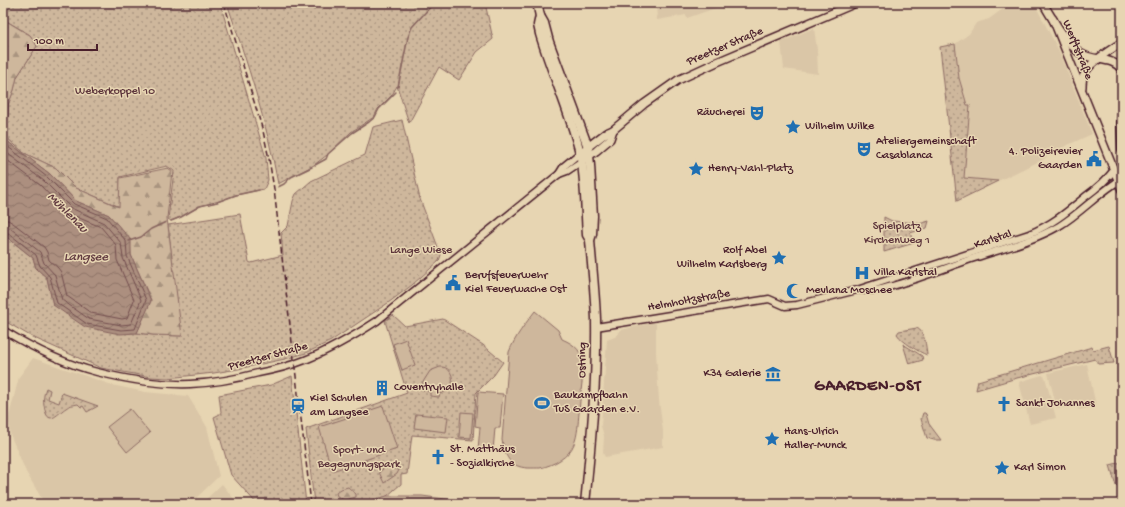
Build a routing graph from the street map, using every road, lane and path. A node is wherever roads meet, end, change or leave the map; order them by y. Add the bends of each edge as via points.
1 (537, 3) edge
2 (856, 3) edge
3 (1043, 3) edge
4 (540, 16) junction
5 (1053, 19) junction
6 (1122, 42) edge
7 (1098, 59) junction
8 (1122, 70) edge
9 (1082, 90) junction
10 (1122, 105) edge
11 (1122, 149) edge
12 (588, 151) junction
13 (581, 157) junction
14 (1114, 170) junction
15 (1120, 178) edge
16 (1107, 179) junction
17 (1122, 190) edge
18 (590, 240) junction
19 (857, 290) junction
20 (785, 306) joint
21 (596, 327) junction
22 (3, 330) edge
23 (585, 504) edge

1 - 4 main road, Ostring
2 - 12 main road, Preetzer Straße via 678,80 613,130 610,139
3 - 5 main road, Werftstraße
4 - 12 main road, Ostring
4 - 13 main road, Ostring via 538,25 542,40
5 - 7 main road, Werftstraße via 1073,48 1087,57
5 - 9 main road, Werftstraße
6 - 7 main road
7 - 8 main road, Werftstraße via 1114,63
7 - 9 main road, Werftstraße via 1084,74
9 - 14 main road, Werftstraße
10 - 11 main road
12 - 13 main road, Preetzer Straße
12 - 18 main road, Ostring via 593,216
13 - 18 main road, Ostring via 587,235
13 - 22 street, Preetzer Straße via 567,171 377,321 328,350 284,367 209,382 146,382 79,366 25,343
14 - 15 main road, Werftstraße
14 - 16 street, Karlstal
15 - 16 street
15 - 17 main road, Werftstraße
15 - 19 street, Karlstal via 1061,225 1028,241 909,281 871,291
16 - 19 street, Karlstal via 1068,212 1043,228
18 - 21 main road, Ostring
19 - 20 street, Karlstal via 797,306
20 - 21 street, Helmholtzstraße via 768,299
21 - 23 main road, Ostring via 594,397

